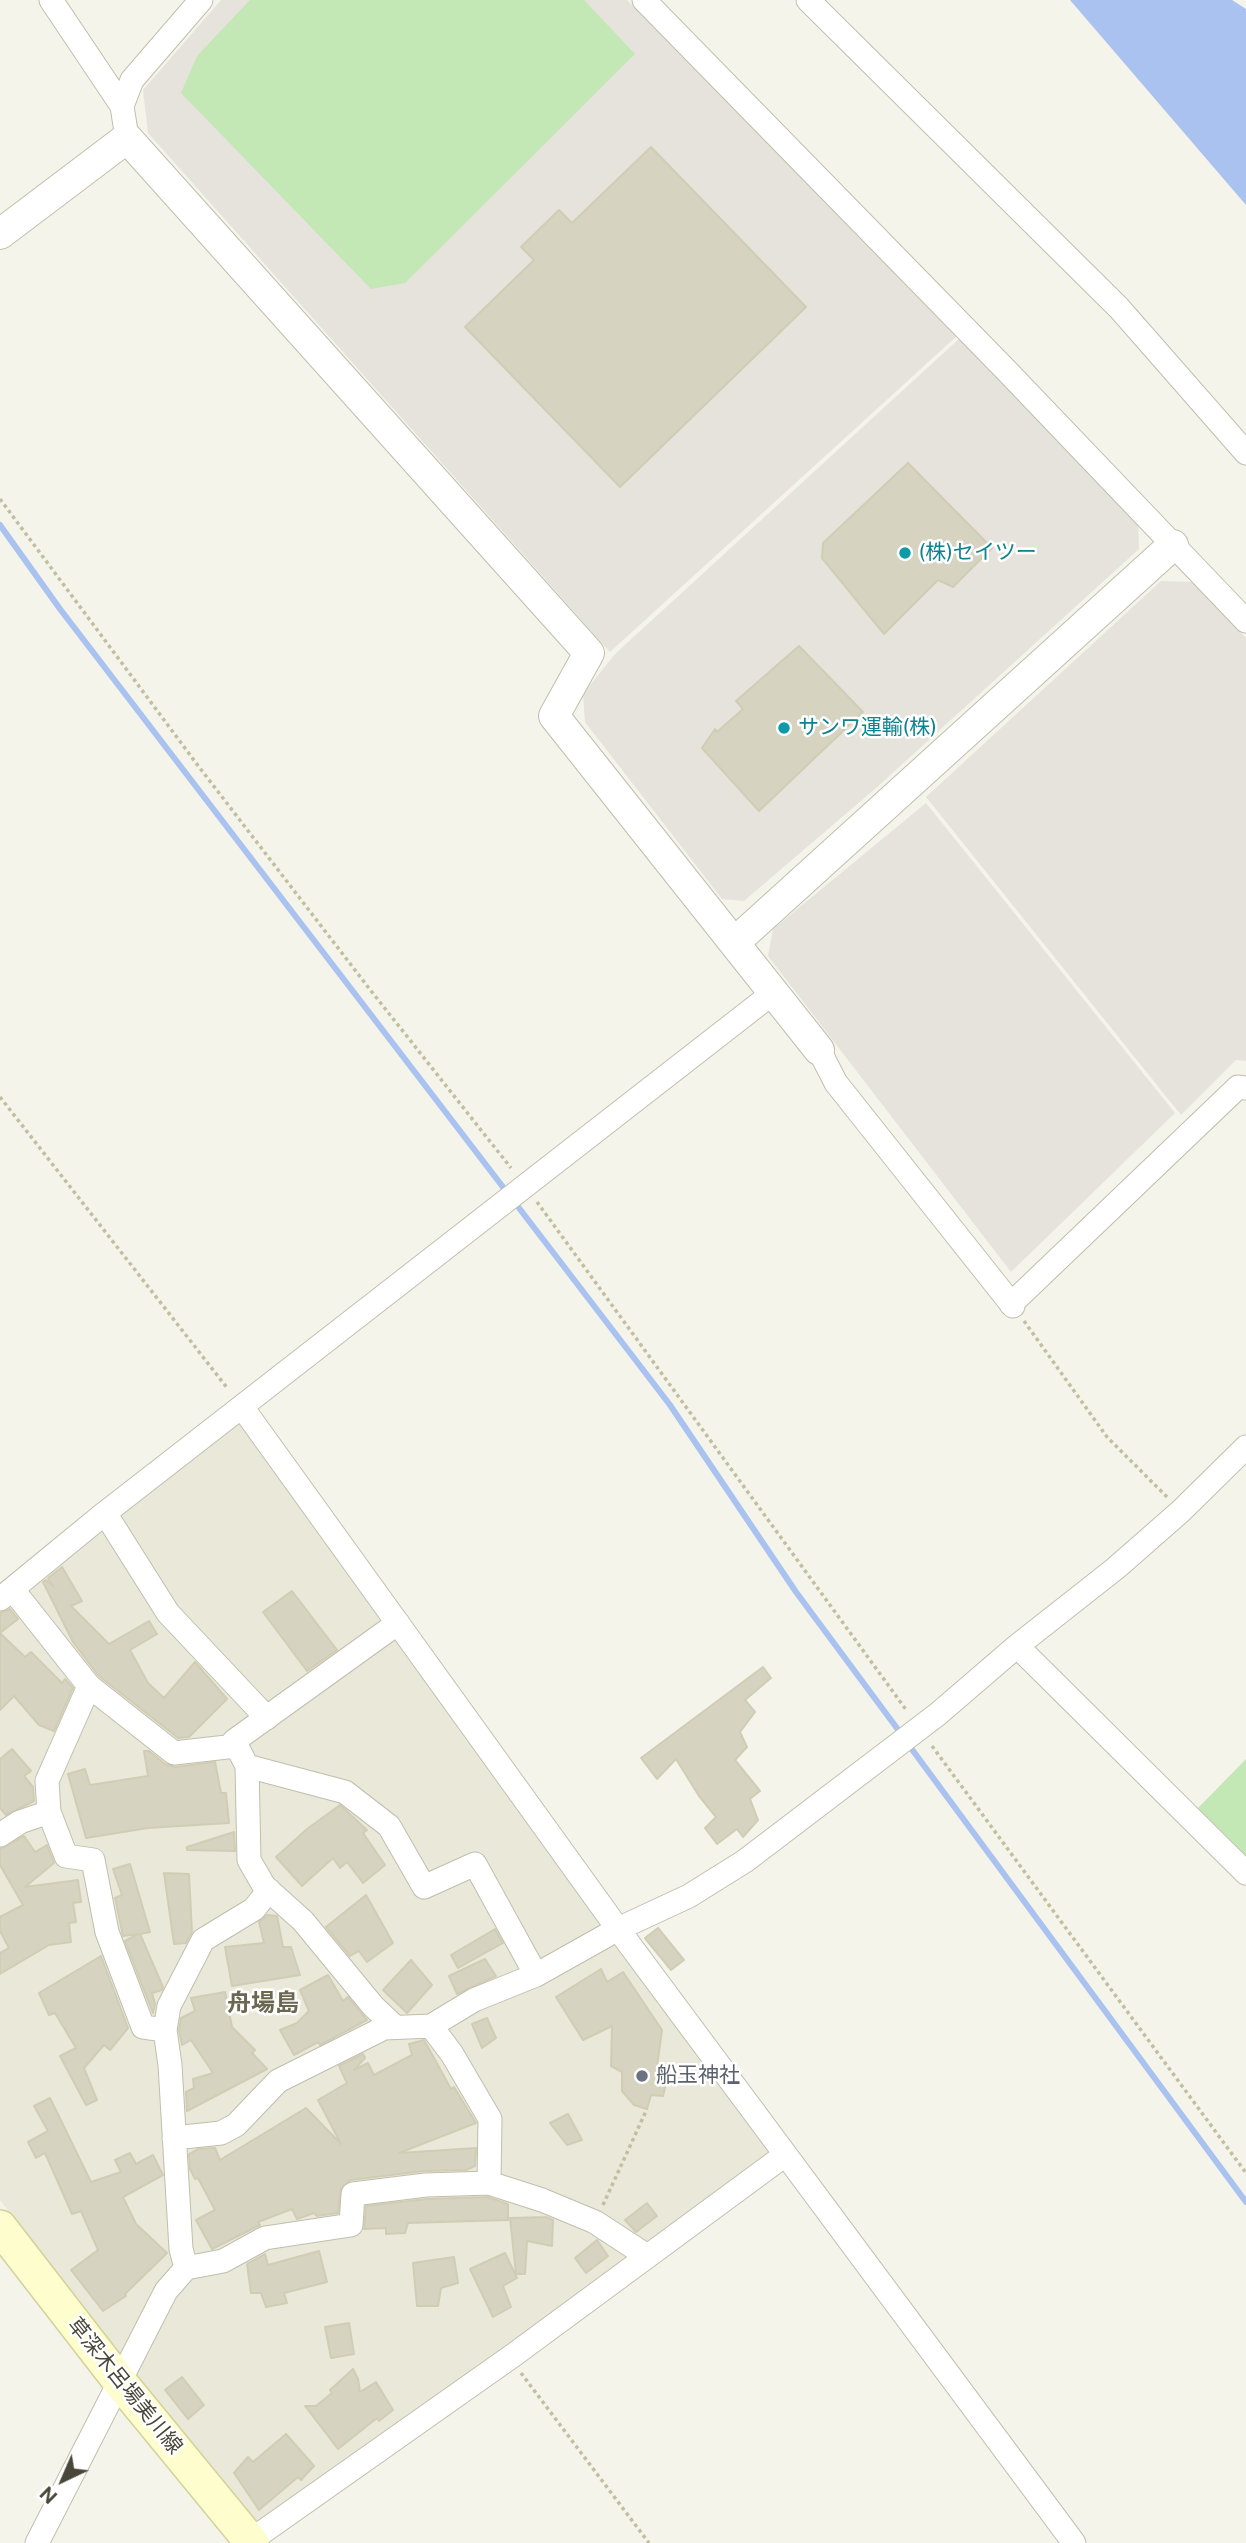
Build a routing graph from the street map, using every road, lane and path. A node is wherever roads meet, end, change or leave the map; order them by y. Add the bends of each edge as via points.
1 (51, 0) edge
2 (201, 0) edge
3 (644, 0) edge
4 (808, 0) edge
5 (122, 106) junction
6 (127, 138) junction
7 (0, 234) edge
8 (1246, 453) edge
9 (0, 499) edge
10 (1173, 545) junction
11 (1246, 621) edge
12 (734, 943) junction
13 (773, 993) junction
14 (819, 1049) joint
15 (1243, 1090) edge
16 (0, 1097) edge
17 (526, 1186) junction
18 (1012, 1305) junction
19 (242, 1407) junction
20 (1246, 1447) edge
21 (1181, 1511) junction
22 (105, 1513) junction
23 (6, 1594) edge
24 (398, 1623) junction
25 (1017, 1646) junction
26 (89, 1686) junction
27 (267, 1718) junction
28 (910, 1735) junction
29 (236, 1746) junction
30 (247, 1766) junction
31 (48, 1812) junction
32 (0, 1835) edge
33 (1246, 1873) edge
34 (269, 1890) junction
35 (618, 1928) junction
36 (536, 1975) junction
37 (394, 2026) junction
38 (431, 2026) junction
39 (165, 2031) junction
40 (647, 2109) dead end
41 (174, 2138) junction
42 (785, 2155) junction
43 (1246, 2173) edge
44 (489, 2183) junction
45 (595, 2222) junction
46 (0, 2227) edge
47 (647, 2256) junction
48 (186, 2269) junction
49 (510, 2357) junction
50 (120, 2382) junction
51 (251, 2542) edge
52 (37, 2543) edge
53 (649, 2543) edge
54 (1074, 2543) edge

1 - 5 street
2 - 5 street via 132,80
3 - 10 street
4 - 8 street via 1119,308
5 - 6 street
6 - 7 street
6 - 12 street via 589,653 554,716
9 - 17 path via 196,763
10 - 11 street
10 - 12 street
12 - 13 street
13 - 14 street
13 - 17 street
14 - 18 street via 836,1083
15 - 18 street
16 - 19 path
17 - 19 street
17 - 28 path
18 - 21 path via 1107,1437
19 - 22 street
19 - 24 street
20 - 21 street
21 - 25 street
22 - 23 street
22 - 27 street via 168,1613
23 - 26 street
24 - 27 street
24 - 35 street
25 - 28 street
25 - 33 street
26 - 29 street via 174,1752
26 - 31 street via 47,1781
27 - 29 street via 234,1741
28 - 35 street via 745,1861 689,1896
28 - 43 path
29 - 30 street
30 - 34 street via 249,1860
30 - 36 street via 345,1792 389,1826 424,1887 475,1864
31 - 32 street
31 - 39 street via 66,1856 93,1860 107,1932 143,2027
34 - 37 street via 303,1921
34 - 39 street via 254,1909 203,1940 169,2006
35 - 36 street
35 - 42 street
36 - 38 street via 474,2000
37 - 38 street
37 - 41 street via 278,2081 236,2125 221,2133
38 - 44 street via 490,2119
39 - 41 street
40 - 45 path
41 - 48 street
42 - 47 street
42 - 54 street
44 - 45 street
44 - 48 street via 353,2194 351,2225 265,2238 223,2261
45 - 47 street
46 - 50 main road, 草深木呂場美川線
47 - 49 street
48 - 50 street via 166,2291
49 - 51 street
49 - 53 path
50 - 51 main road, 草深木呂場美川線
50 - 52 street

